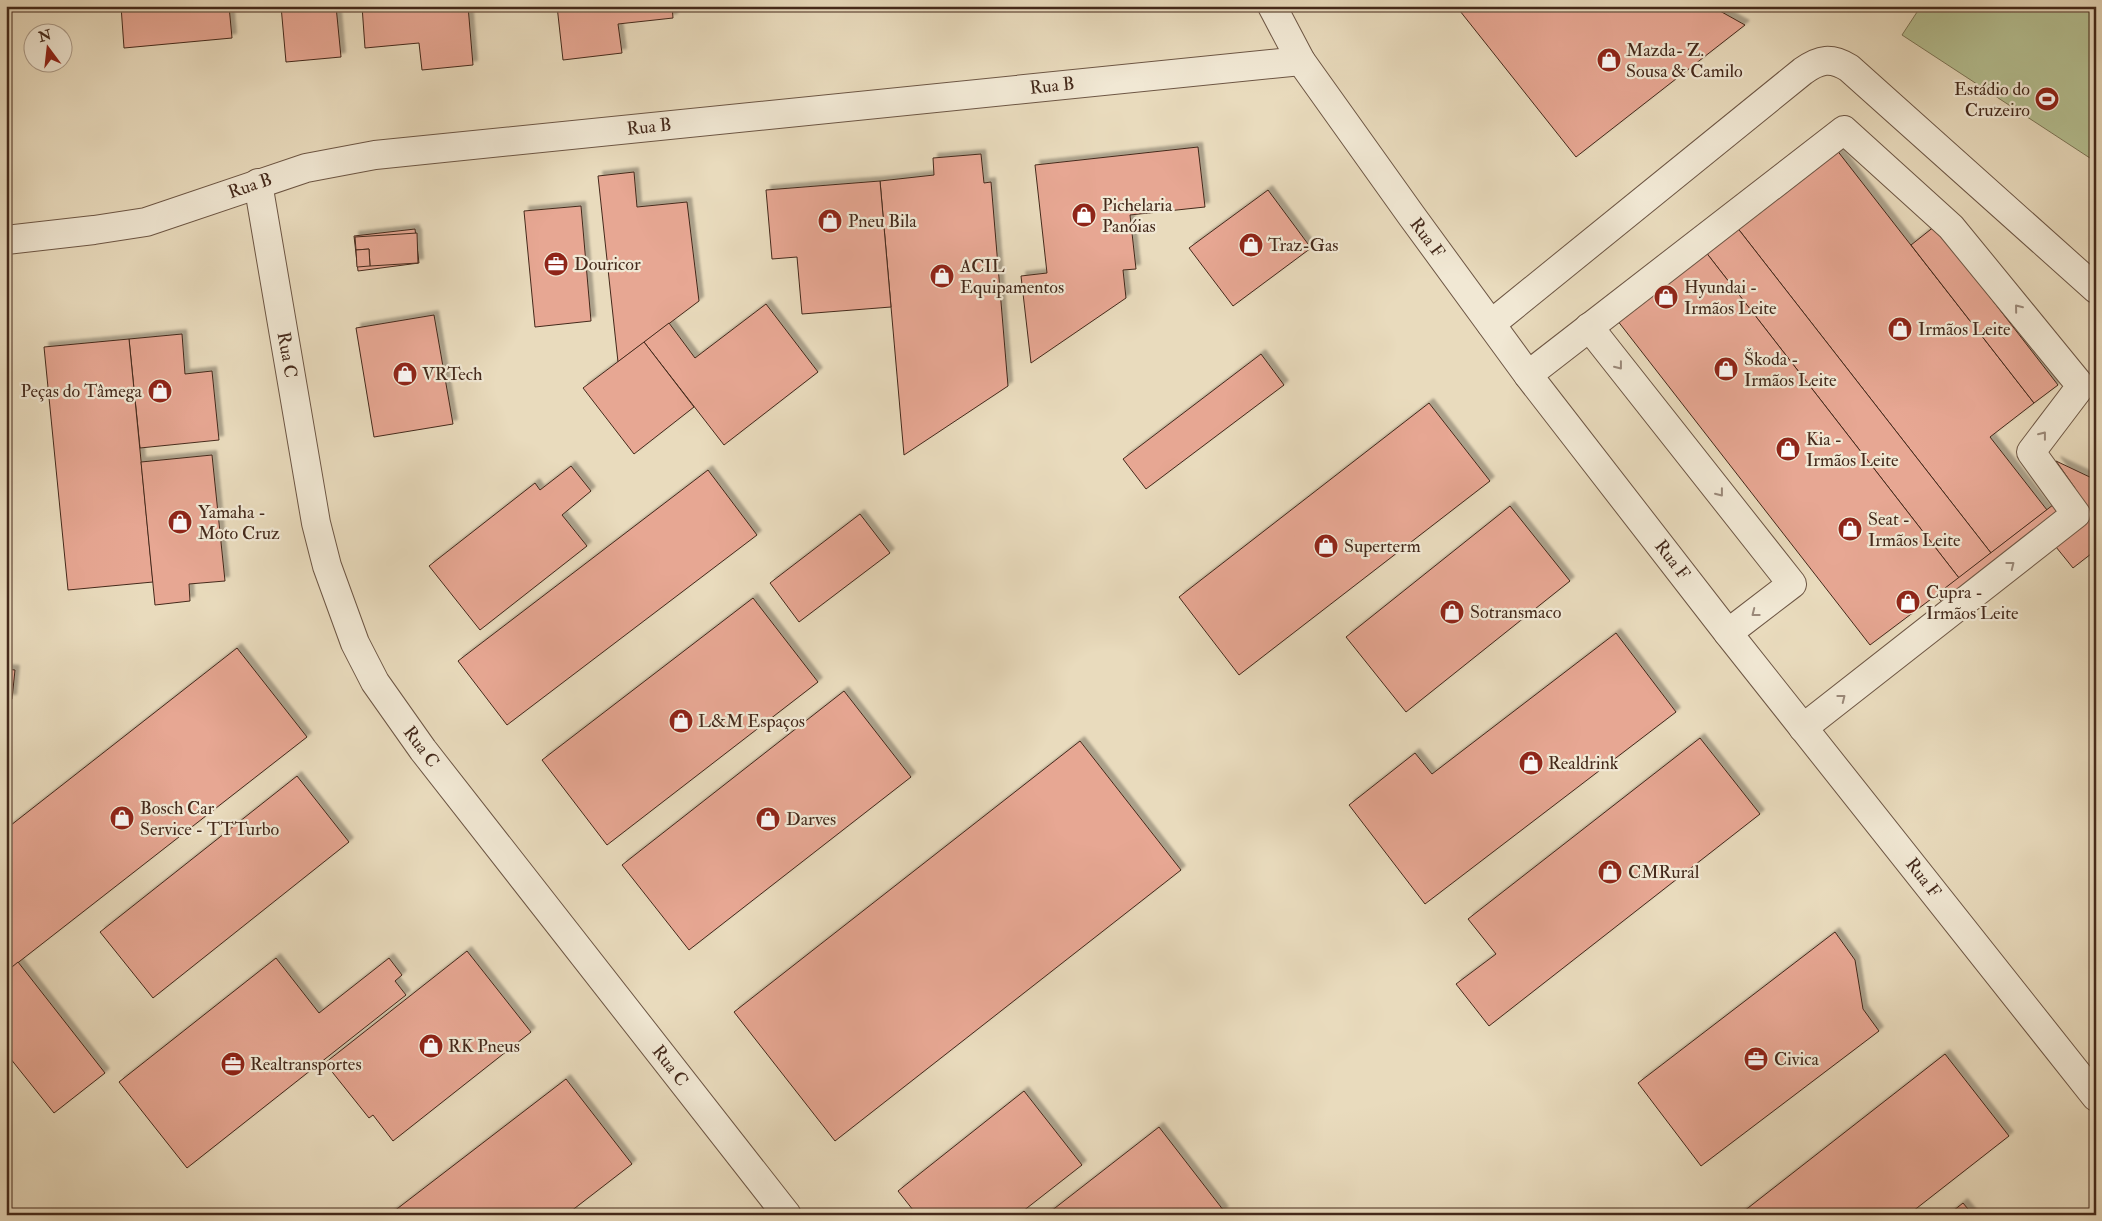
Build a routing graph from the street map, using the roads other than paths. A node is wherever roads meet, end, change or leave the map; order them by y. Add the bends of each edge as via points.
1 (1272, 6) edge
2 (1301, 60) junction
3 (258, 183) junction
4 (6, 240) edge
5 (2096, 289) edge
6 (1491, 324) junction
7 (1589, 328) junction
8 (1528, 374) junction
9 (1728, 633) junction
10 (1803, 728) junction
11 (2096, 1097) edge
12 (787, 1215) edge

1 - 2 street, Rua F
2 - 3 street, Rua B via 375,155 328,163
2 - 6 street, Rua F
3 - 4 street, Rua B via 146,222
3 - 12 street, Rua C via 316,523 340,606 355,643 375,682 423,750
5 - 6 street via 1849,68 1831,60 1822,60 1803,71
6 - 8 street, Rua F
7 - 8 street
7 -> 9 street via 1792,584
10 -> 7 street via 2076,514 2031,452 2081,386 1951,227 1844,130
8 - 9 street, Rua F
9 - 10 street, Rua F
10 - 11 street, Rua F

